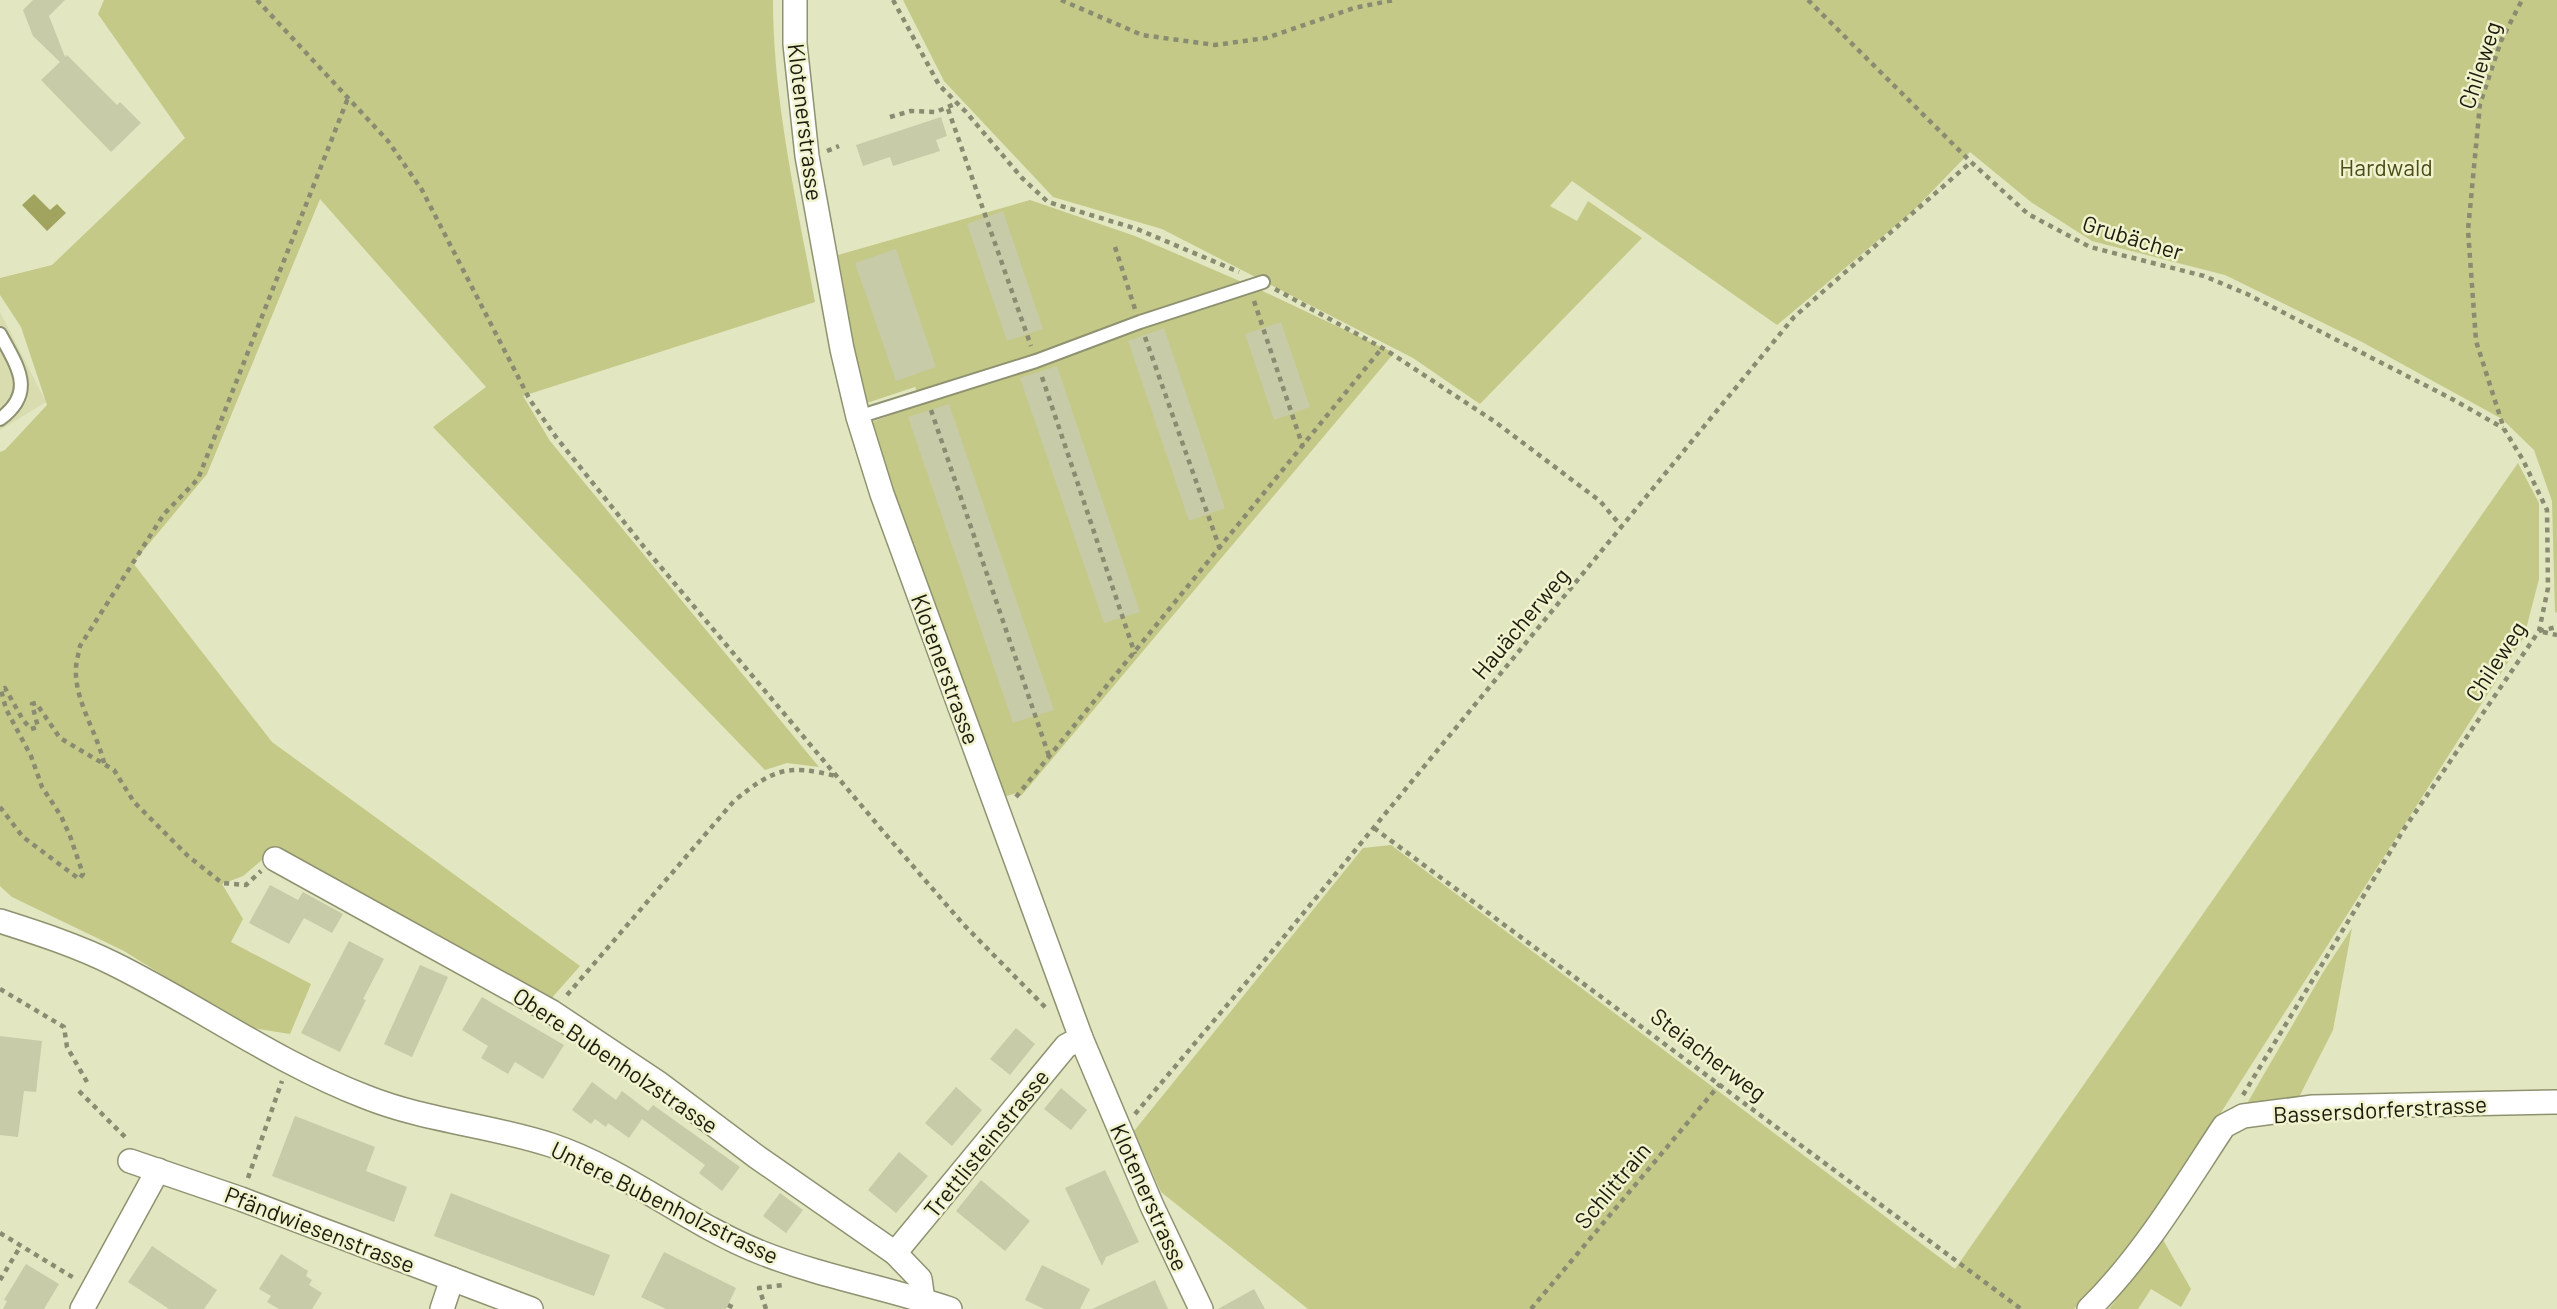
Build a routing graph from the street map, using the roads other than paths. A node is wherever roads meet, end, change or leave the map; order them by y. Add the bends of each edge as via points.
1 (795, 0) edge
2 (1263, 282) dead end
3 (0, 334) edge
4 (858, 417) junction
5 (0, 419) edge
6 (275, 859) road end
7 (0, 921) edge
8 (1081, 1038) junction
9 (2557, 1102) edge
10 (129, 1150) road end
11 (158, 1170) junction
12 (895, 1253) junction
13 (452, 1279) junction
14 (923, 1300) junction
15 (82, 1309) edge
16 (442, 1309) edge
17 (531, 1309) edge
18 (950, 1309) edge
19 (1201, 1309) edge
20 (2089, 1309) edge

1 - 4 street, Klotenerstrasse via 794,44 807,156
2 - 4 lane
3 - 5 lane via 22,386 13,409
4 - 8 street, Klotenerstrasse
6 - 12 street, Obere Bubenholzstrasse via 552,1012
7 - 14 street, Untere Bubenholzstrasse via 112,963 290,1063 366,1097 552,1145 762,1253
8 - 12 street, Trettlisteinstrasse via 1066,1046
8 - 19 street, Klotenerstrasse
9 - 20 street, Bassersdorferstrasse via 2314,1107 2243,1116 2224,1126 2154,1232
10 - 11 street, Pfändwiesenstrasse
11 - 13 street, Pfändwiesenstrasse
11 - 15 street
12 - 14 street, Obere Bubenholzstrasse via 920,1279
13 - 16 street
13 - 17 street, Pfändwiesenstrasse
14 - 18 street, Untere Bubenholzstrasse

